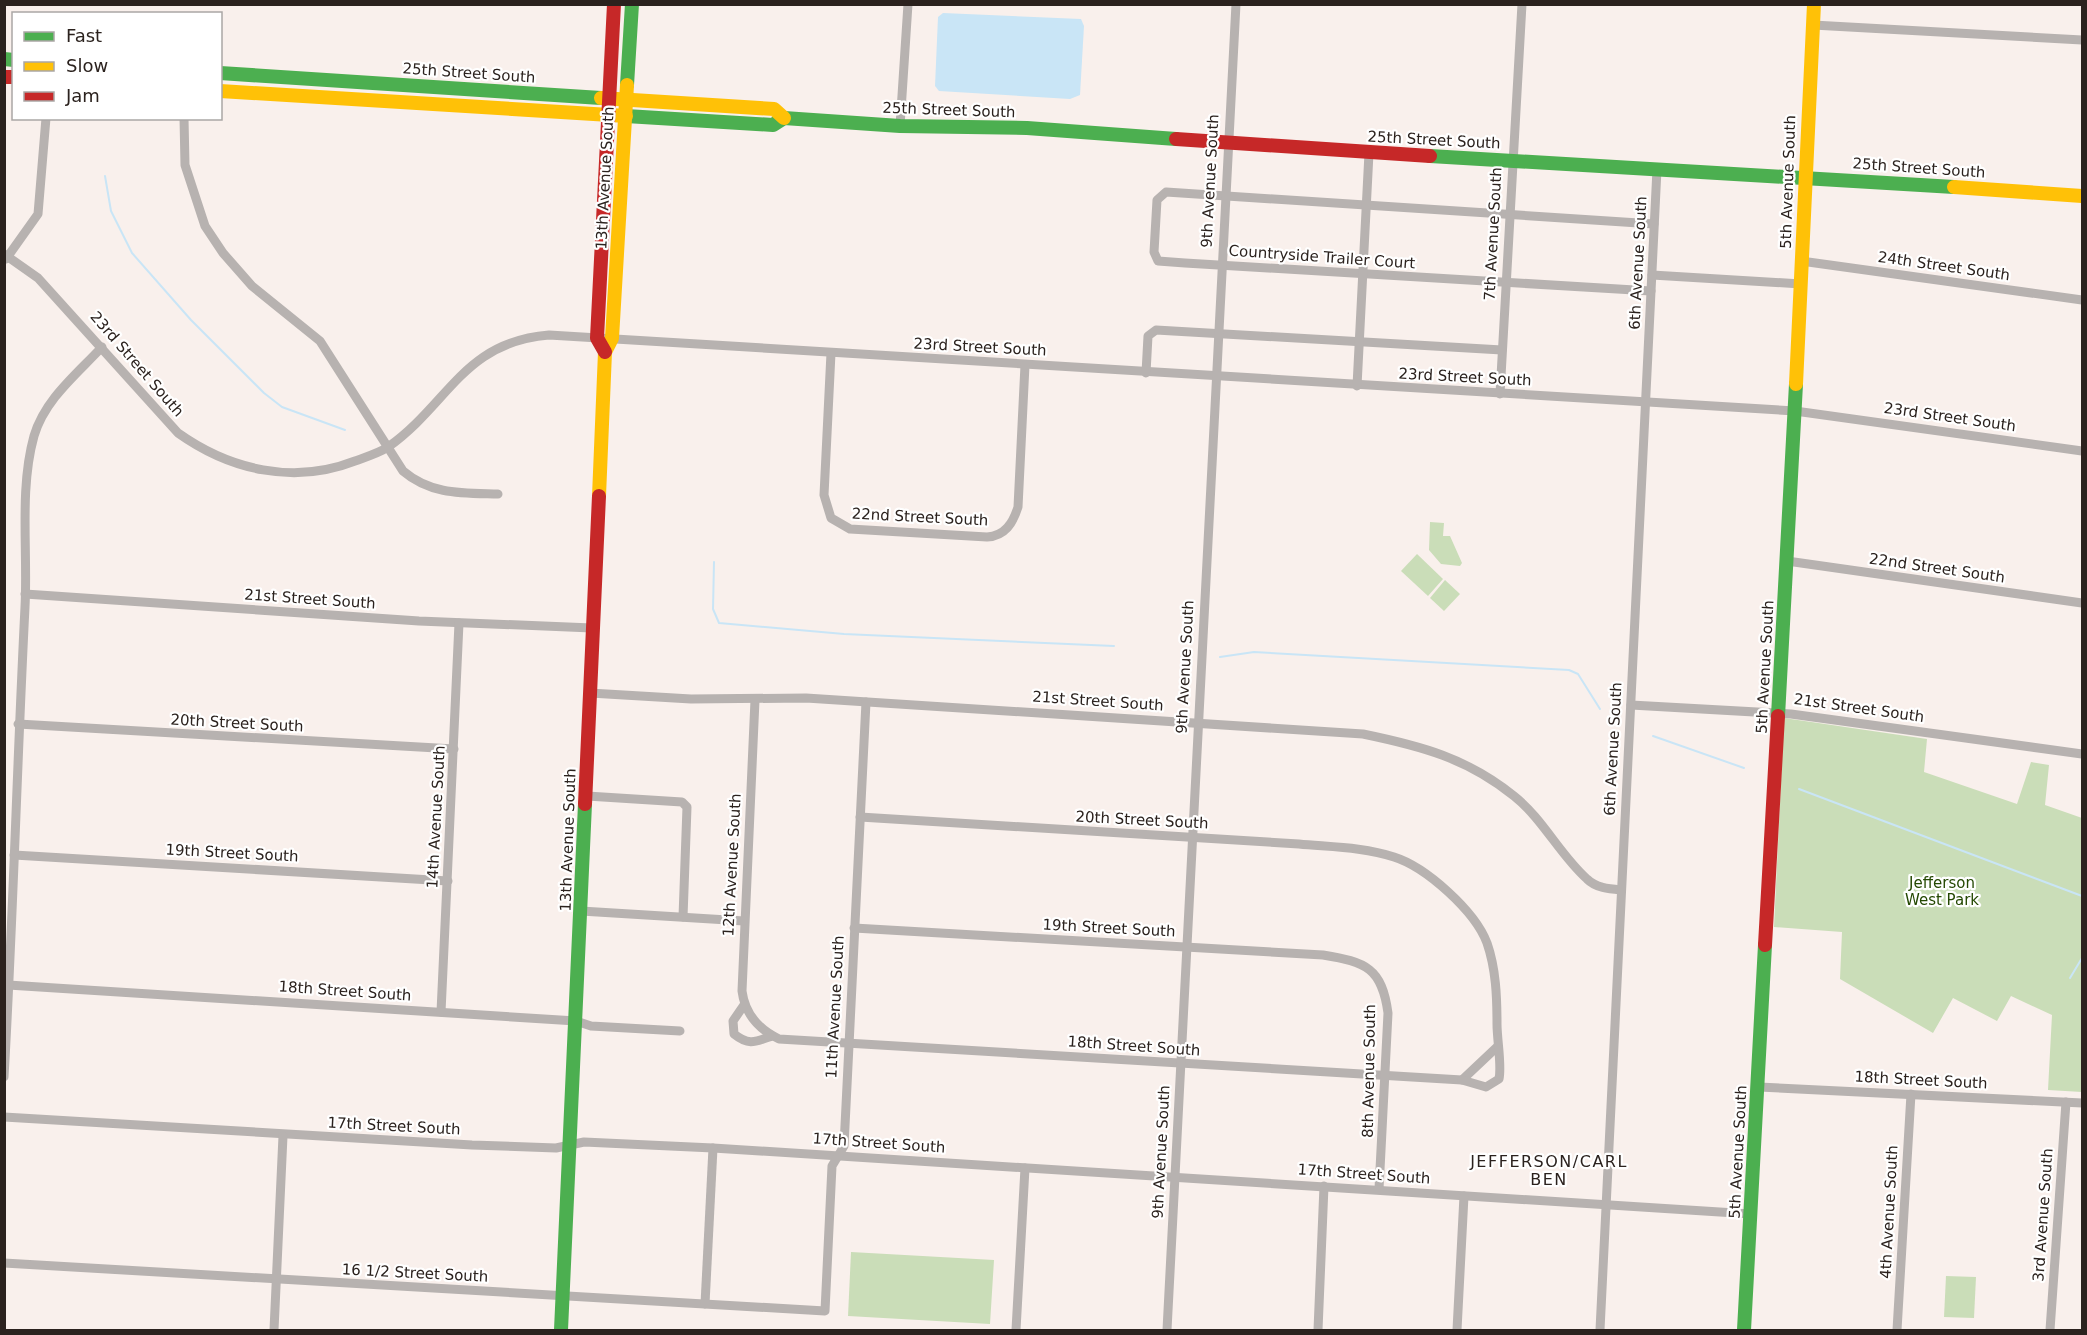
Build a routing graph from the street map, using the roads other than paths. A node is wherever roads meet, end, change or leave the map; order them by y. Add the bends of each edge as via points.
1 (614, 4) edge
2 (632, 4) edge
3 (908, 4) edge
4 (1236, 4) edge
5 (1522, 4) edge
6 (1814, 4) edge
7 (1813, 25) junction
8 (2082, 40) edge
9 (222, 73) edge
10 (222, 91) edge
11 (609, 98) junction
12 (626, 99) junction
13 (608, 115) junction
14 (625, 116) junction
15 (784, 118) junction
16 (46, 120) edge
17 (184, 120) edge
18 (900, 126) junction
19 (1227, 143) junction
20 (1369, 153) junction
21 (1512, 161) junction
22 (1658, 169) junction
23 (1805, 177) junction
24 (2082, 196) edge
25 (1224, 197) junction
26 (1366, 205) junction
27 (1509, 214) junction
28 (1654, 224) junction
29 (6, 257) edge
30 (1801, 261) junction
31 (1221, 266) junction
32 (1363, 274) junction
33 (1652, 275) junction
34 (1505, 283) junction
35 (1801, 284) junction
36 (1651, 291) junction
37 (2082, 300) edge
38 (1218, 333) junction
39 (597, 338) junction
40 (612, 338) junction
41 (1359, 342) junction
42 (102, 347) junction
43 (1502, 350) junction
44 (605, 352) junction
45 (831, 353) junction
46 (1025, 365) junction
47 (1146, 373) junction
48 (1216, 377) junction
49 (1358, 386) junction
50 (1500, 394) junction
51 (1646, 404) junction
52 (1795, 411) junction
53 (387, 448) junction
54 (2082, 451) edge
55 (498, 494) dead end
56 (1787, 561) junction
57 (25, 594) junction
58 (2082, 603) edge
59 (459, 623) junction
60 (592, 628) junction
61 (590, 693) junction
62 (755, 700) junction
63 (866, 702) junction
64 (1631, 705) junction
65 (1779, 713) junction
66 (1197, 722) junction
67 (18, 724) junction
68 (454, 749) junction
69 (2082, 754) edge
70 (587, 796) junction
71 (860, 817) junction
72 (1192, 838) junction
73 (14, 855) junction
74 (448, 881) junction
75 (1621, 890) junction
76 (581, 911) junction
77 (683, 917) junction
78 (744, 921) junction
79 (854, 928) junction
80 (1187, 947) junction
81 (1360, 964) joint
82 (8, 985) junction
83 (744, 1005) junction
84 (441, 1012) junction
85 (576, 1021) junction
86 (680, 1031) dead end
87 (772, 1036) junction
88 (849, 1044) junction
89 (1497, 1047) junction
90 (1180, 1064) junction
91 (4, 1077) edge
92 (1386, 1077) junction
93 (1462, 1080) junction
94 (1758, 1087) junction
95 (1911, 1094) junction
96 (2066, 1102) junction
97 (2082, 1103) edge
98 (4, 1117) edge
99 (283, 1136) junction
100 (569, 1145) junction
101 (713, 1148) junction
102 (838, 1156) junction
103 (1024, 1168) junction
104 (1175, 1176) junction
105 (1324, 1186) junction
106 (1379, 1189) junction
107 (1464, 1196) junction
108 (1605, 1204) junction
109 (1751, 1214) junction
110 (4, 1263) edge
111 (277, 1280) junction
112 (562, 1296) junction
113 (705, 1304) junction
114 (825, 1311) joint
115 (274, 1330) edge
116 (561, 1330) edge
117 (1016, 1330) edge
118 (1167, 1330) edge
119 (1318, 1330) edge
120 (1457, 1330) edge
121 (1600, 1330) edge
122 (1744, 1330) edge
123 (1897, 1330) edge
124 (2050, 1330) edge

1 - 11 main road, 13th Avenue South
2 - 12 main road, 13th Avenue South
3 - 18 street
4 - 19 street, 9th Avenue South
5 - 21 street, 7th Avenue South
6 - 7 main road, 5th Avenue South
7 - 8 street
7 - 23 main road, 5th Avenue South
9 - 11 main road, 25th Street South
10 - 13 main road, 25th Street South
11 - 12 main road, 25th Street South
11 - 13 main road, 13th Avenue South
12 - 14 main road, 13th Avenue South
12 - 15 main road, 25th Street South via 774,109
13 - 14 main road, 25th Street South
13 - 39 main road, 13th Avenue South
14 - 15 main road, 25th Street South via 773,125
14 - 40 main road, 13th Avenue South
15 - 18 main road, 25th Street South
16 - 29 street via 38,214
17 - 53 street via 185,165 204,226 252,286 320,341
18 - 19 main road, 25th Street South via 1027,128
19 - 20 main road, 25th Street South
19 - 25 street, 9th Avenue South
20 - 21 main road, 25th Street South
20 - 26 street
21 - 22 main road, 25th Street South
21 - 27 street, 7th Avenue South
22 - 23 main road, 25th Street South
22 - 28 street, 6th Avenue South
23 - 24 main road, 25th Street South
23 - 30 main road, 5th Avenue South
25 - 26 street, Countryside Trailer Court
25 - 31 street, 9th Avenue South
25 - 31 street, Countryside Trailer Court via 1166,192 1159,196 1154,252 1158,261
26 - 27 street, Countryside Trailer Court
26 - 32 street
27 - 28 street, Countryside Trailer Court
27 - 34 street, 7th Avenue South
28 - 33 street, 6th Avenue South
29 - 42 street, 23rd Street South via 38,278
30 - 35 main road, 5th Avenue South
30 - 37 street, 24th Street South
31 - 32 street, Countryside Trailer Court
31 - 38 street, 9th Avenue South
32 - 34 street, Countryside Trailer Court
32 - 41 street
33 - 35 street
33 - 36 street, 6th Avenue South
34 - 36 street, Countryside Trailer Court
34 - 43 street, 7th Avenue South
35 - 52 main road, 5th Avenue South
36 - 51 street, 6th Avenue South
38 - 41 street
38 - 47 street via 1156,330 1148,336
38 - 48 street, 9th Avenue South
39 - 40 street, 23rd Street South
39 - 44 main road
39 - 53 street, 23rd Street South via 532,337 493,350 465,370
40 - 44 main road, 13th Avenue South
40 - 45 street, 23rd Street South
41 - 43 street
41 - 49 street
42 - 53 street, 23rd Street South via 178,433 226,460 291,475 320,472
42 - 57 street via 58,393 35,435 27,476
43 - 50 street, 7th Avenue South
44 - 60 main road, 13th Avenue South
45 - 46 street, 23rd Street South
45 - 46 street, 22nd Street South via 824,495 827,512 835,523 849,529 987,537 1003,532 1018,507
46 - 47 street, 23rd Street South
47 - 48 street, 23rd Street South
48 - 49 street, 23rd Street South
48 - 66 street, 9th Avenue South
49 - 50 street, 23rd Street South
50 - 51 street, 23rd Street South
51 - 52 street, 23rd Street South
51 - 64 street, 6th Avenue South
52 - 54 street, 23rd Street South
52 - 56 main road, 5th Avenue South
53 - 55 street via 403,471 431,489
56 - 58 street, 22nd Street South
56 - 65 main road, 5th Avenue South
57 - 59 street, 21st Street South
57 - 67 street
59 - 60 street, 21st Street South
59 - 68 street, 14th Avenue South
60 - 61 main road, 13th Avenue South
61 - 62 street, 21st Street South
61 - 70 main road, 13th Avenue South
62 - 63 street, 21st Street South
62 - 78 street, 12th Avenue South
63 - 66 street, 21st Street South
63 - 71 street, 11th Avenue South
64 - 65 street, 21st Street South
64 - 75 street, 6th Avenue South
65 - 69 street, 21st Street South
65 - 94 main road, 5th Avenue South
66 - 72 street, 9th Avenue South
66 - 75 street, 21st Street South via 1363,734 1450,755 1515,796 1588,880 1605,889
67 - 68 street, 20th Street South
67 - 73 street
68 - 74 street, 14th Avenue South
70 - 76 main road, 13th Avenue South
70 - 77 street via 682,802 687,807
71 - 72 street, 20th Street South
71 - 79 street, 11th Avenue South
72 - 80 street, 9th Avenue South
72 - 89 street, 20th Street South via 1365,850 1396,857 1433,879 1465,909 1486,941 1497,989
73 - 74 street, 19th Street South
73 - 82 street
74 - 84 street, 14th Avenue South
75 - 108 street, 6th Avenue South
76 - 77 street
76 - 85 main road, 13th Avenue South
77 - 78 street
78 - 83 street, 12th Avenue South
79 - 80 street, 19th Street South
79 - 88 street, 11th Avenue South
80 - 81 street, 19th Street South via 1323,955
80 - 90 street, 9th Avenue South
81 - 92 street, 8th Avenue South via 1374,973 1385,989
82 - 84 street, 18th Street South
82 - 91 street
83 - 87 street, 18th Street South
83 - 87 street via 733,1021 734,1034 744,1043 753,1044
84 - 85 street, 18th Street South
85 - 86 street, 18th Street South via 591,1026
85 - 100 main road, 13th Avenue South
87 - 88 street, 18th Street South
88 - 90 street, 18th Street South
88 - 102 street, 11th Avenue South via 844,1146
89 - 93 street
89 - 93 street, 18th Street South via 1499,1079 1486,1086
90 - 92 street, 18th Street South
90 - 104 street, 9th Avenue South
92 - 93 street, 18th Street South
92 - 106 street, 8th Avenue South
94 - 95 street, 18th Street South
94 - 109 main road, 5th Avenue South
95 - 96 street, 18th Street South
95 - 123 street, 4th Avenue South
96 - 97 street, 18th Street South
96 - 124 street, 3rd Avenue South
98 - 99 street, 17th Street South
99 - 100 street, 17th Street South via 556,1148
99 - 111 street
100 - 101 street, 17th Street South via 584,1142
100 - 112 main road, 13th Avenue South
101 - 102 street, 17th Street South
101 - 113 street
102 - 103 street, 17th Street South
102 - 114 street, 11th Avenue South via 832,1166
103 - 104 street, 17th Street South
103 - 117 street
104 - 105 street, 17th Street South
104 - 118 street, 9th Avenue South
105 - 106 street, 17th Street South
105 - 119 street
106 - 107 street, 17th Street South
107 - 108 street, 17th Street South
107 - 120 street
108 - 109 street, 17th Street South
108 - 121 street, 6th Avenue South
109 - 122 main road, 5th Avenue South
110 - 111 street, 16 1/2 Street South
111 - 112 street, 16 1/2 Street South
111 - 115 street
112 - 113 street, 16 1/2 Street South
112 - 116 main road, 13th Avenue South
113 - 114 street, 16 1/2 Street South

